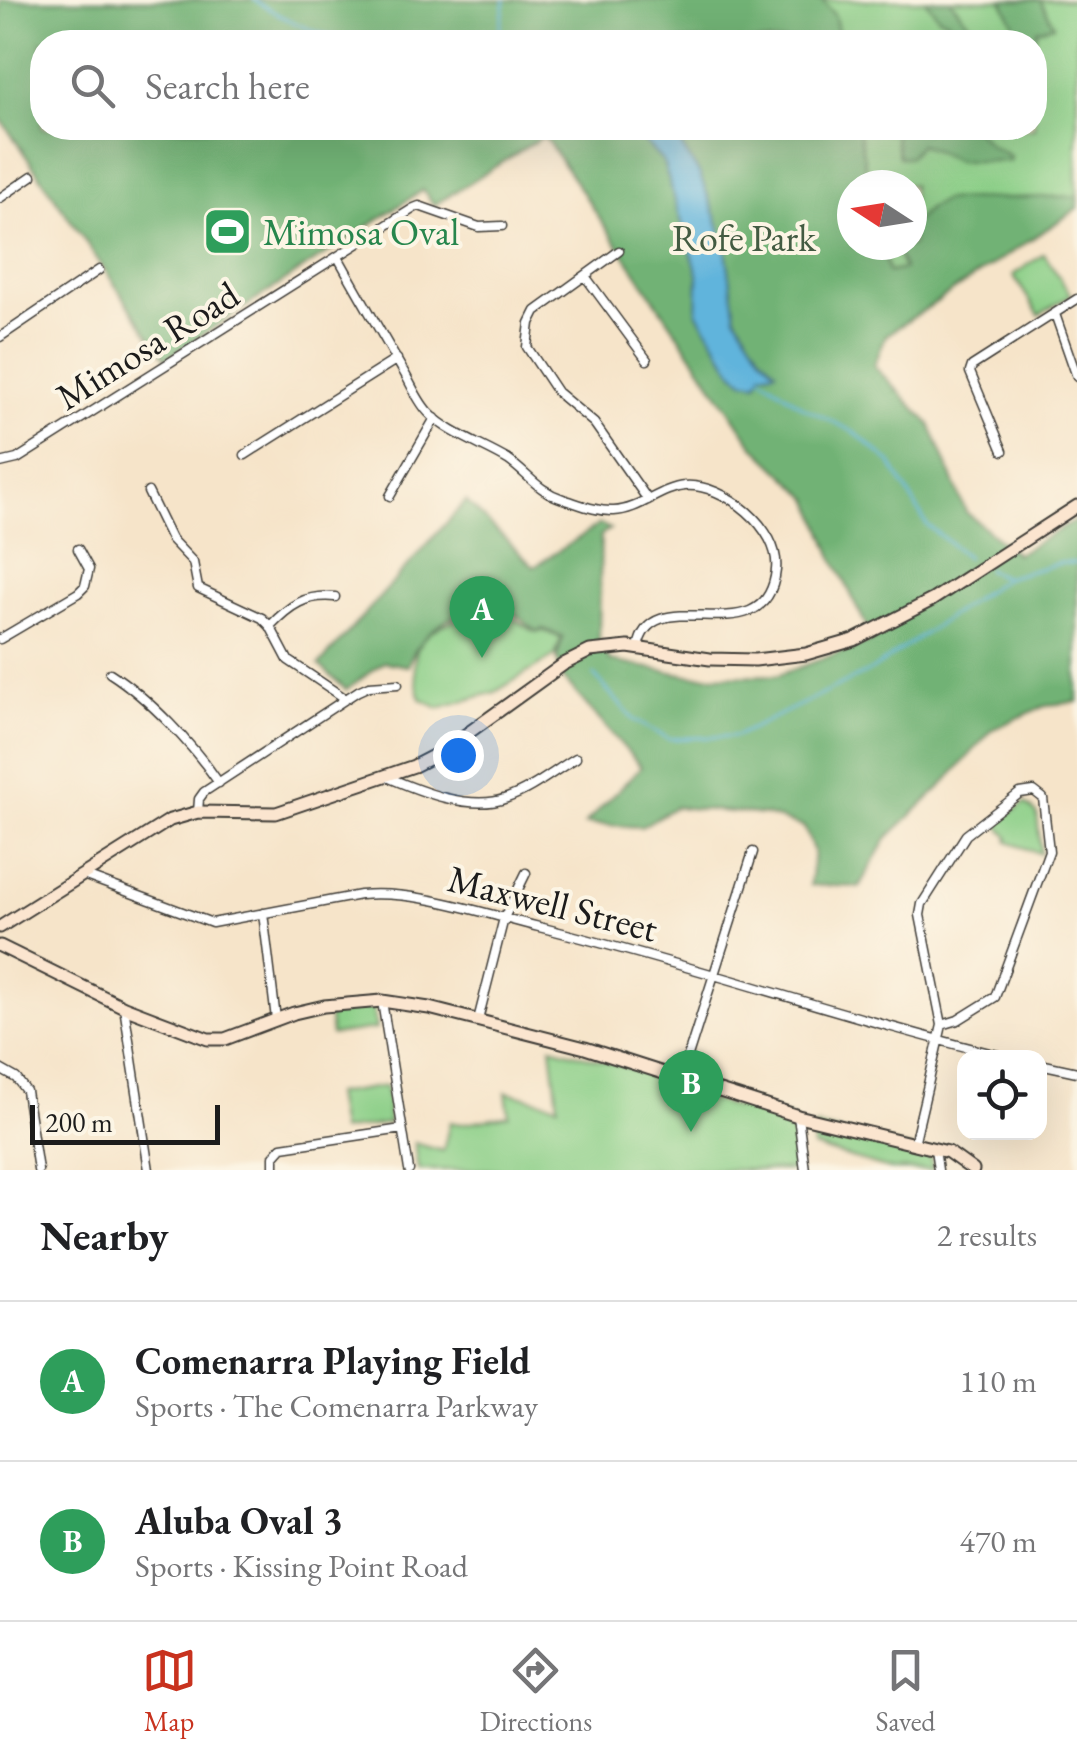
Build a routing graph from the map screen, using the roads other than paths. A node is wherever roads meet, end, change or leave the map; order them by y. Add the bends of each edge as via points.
1 (32, 176) dead end
2 (0, 198) edge
3 (502, 226) dead end
4 (619, 251) dead end
5 (338, 258) junction
6 (99, 270) dead end
7 (586, 276) junction
8 (1077, 299) edge
9 (1055, 314) junction
10 (0, 337) edge
11 (397, 359) junction
12 (647, 360) dead end
13 (1077, 376) edge
14 (435, 418) junction
15 (1003, 451) dead end
16 (245, 455) dead end
17 (0, 462) edge
18 (148, 492) dead end
19 (390, 496) dead end
20 (648, 500) junction
21 (1077, 506) edge
22 (78, 549) dead end
23 (335, 597) dead end
24 (270, 626) junction
25 (0, 639) edge
26 (638, 648) junction
27 (110, 674) dead end
28 (398, 684) dead end
29 (346, 699) junction
30 (576, 758) dead end
31 (385, 776) junction
32 (219, 783) junction
33 (198, 812) junction
34 (753, 852) dead end
35 (526, 873) dead end
36 (81, 874) junction
37 (264, 913) junction
38 (504, 918) junction
39 (0, 927) edge
40 (0, 946) edge
41 (715, 974) junction
42 (382, 1001) junction
43 (124, 1006) junction
44 (276, 1019) junction
45 (478, 1020) junction
46 (942, 1025) junction
47 (938, 1041) junction
48 (976, 1050) edge
49 (1077, 1060) edge
50 (1047, 1066) edge
51 (0, 1069) edge
52 (1074, 1072) edge
53 (681, 1078) junction
54 (798, 1116) junction
55 (402, 1129) junction
56 (268, 1144) dead end
57 (914, 1144) junction
58 (935, 1149) junction
59 (277, 1150) junction
60 (38, 1170) edge
61 (149, 1170) edge
62 (274, 1170) edge
63 (409, 1170) edge
64 (806, 1170) edge
65 (938, 1170) edge
66 (973, 1170) edge

1 - 2 street
3 - 5 street, Mimosa Road via 479,227 414,208
4 - 7 street
5 - 11 street
5 - 17 street, Mimosa Road via 18,458
6 - 10 street
7 - 12 street
7 - 20 street via 536,311 527,347 558,392 594,423
8 - 9 street
9 - 13 street
9 - 15 street via 972,366
11 - 14 street
11 - 16 street
14 - 19 street
14 - 20 street via 514,464 540,490 605,510
18 - 24 street via 192,562 198,588
20 - 26 street via 682,486 723,496 770,538 776,570 770,591 746,612 658,618 643,630
21 - 26 main road via 932,600 831,648 730,660
22 - 25 street via 89,570 85,586
23 - 24 street via 315,595 289,606
24 - 29 street via 288,660
26 - 31 main road via 600,648 571,659 443,750
27 - 32 street
28 - 29 street via 368,686
29 - 32 street
30 - 31 street via 497,802 457,800
31 - 33 main road via 276,813
32 - 33 street via 201,795
33 - 36 main road via 160,824
34 - 41 street
35 - 38 street
36 - 37 street, Maxwell Street via 202,922
36 - 39 main road
37 - 38 street, Maxwell Street via 380,893
37 - 44 street
38 - 41 street, Maxwell Street
38 - 45 street
40 - 43 main road
41 - 47 street, Maxwell Street
41 - 53 street
42 - 44 main road
42 - 45 main road
42 - 55 street
43 - 44 main road via 216,1040
43 - 61 street
45 - 53 main road
46 - 46 street via 922,904 966,835 1020,793 1034,791 1043,798 1050,851 995,996
46 - 47 street
47 - 48 street, Maxwell Street
47 - 57 street
49 - 52 street
50 - 52 street
51 - 60 street via 26,1091
53 - 54 main road
54 - 57 main road
54 - 64 street
55 - 59 street
55 - 63 street
56 - 59 street
57 - 58 main road
58 - 65 street
58 - 66 main road
59 - 62 street

